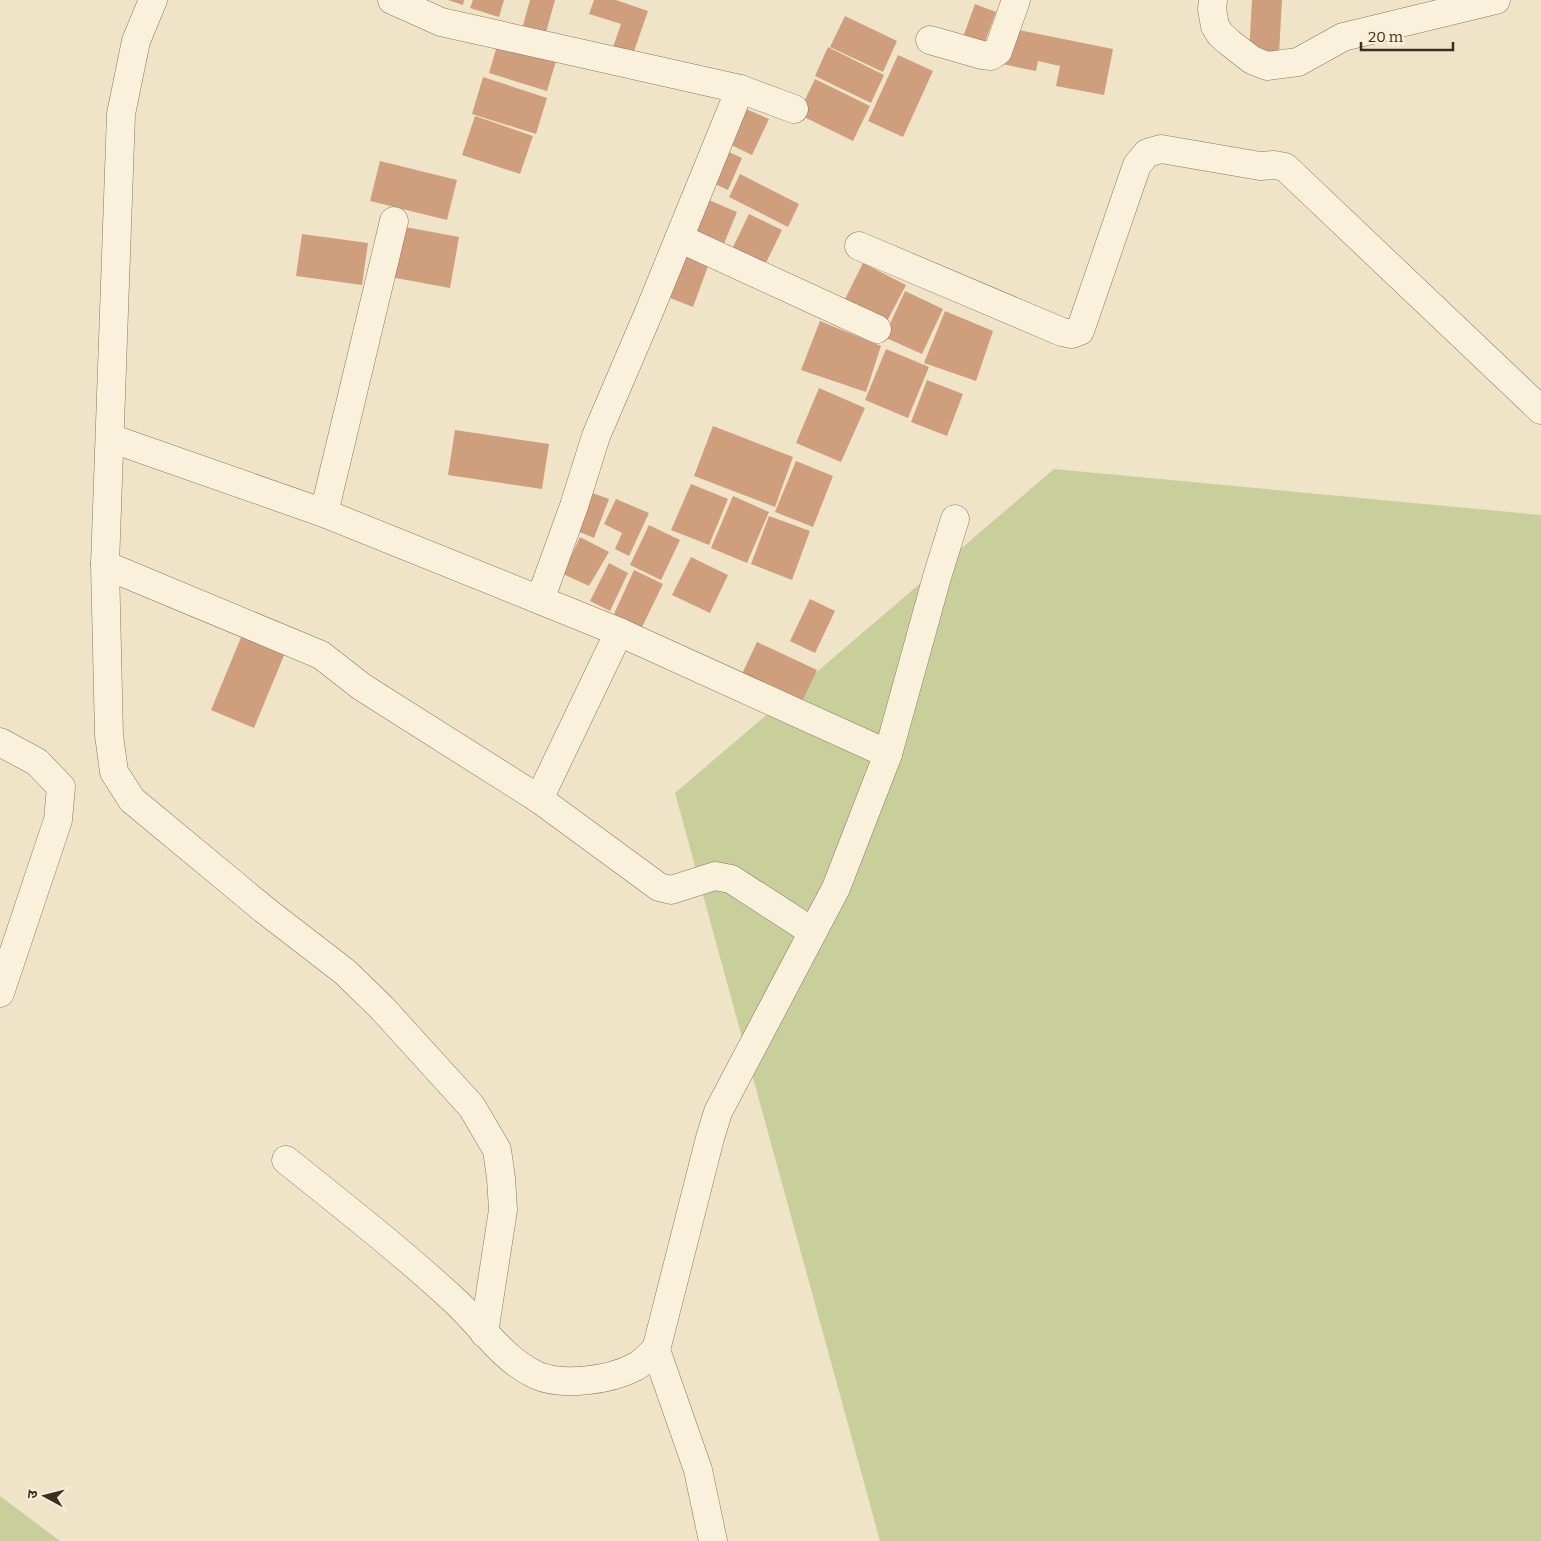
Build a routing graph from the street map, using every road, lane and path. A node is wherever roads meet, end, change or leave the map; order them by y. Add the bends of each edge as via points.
1 (153, 0) edge
2 (392, 0) edge
3 (1016, 0) edge
4 (1213, 0) edge
5 (1496, 0) edge
6 (930, 40) dead end
7 (740, 89) junction
8 (794, 109) dead end
9 (394, 222) dead end
10 (679, 238) junction
11 (859, 246) dead end
12 (878, 330) dead end
13 (1541, 410) edge
14 (110, 438) junction
15 (324, 513) junction
16 (956, 519) dead end
17 (106, 565) junction
18 (540, 600) junction
19 (619, 632) junction
20 (0, 742) edge
21 (888, 754) junction
22 (539, 799) junction
23 (813, 932) junction
24 (0, 992) edge
25 (286, 1160) dead end
26 (484, 1332) junction
27 (656, 1350) junction
28 (713, 1541) edge

1 - 14 street via 136,41 121,114
2 - 7 street via 441,22
3 - 6 street via 998,51 991,56
4 - 5 street via 1215,26 1220,34 1252,60 1267,66 1298,62 1343,37
7 - 8 street
7 - 10 street
9 - 15 street
10 - 12 street
10 - 18 street via 596,436
11 - 13 street via 1072,334 1080,331 1137,165 1148,153 1162,149 1260,166 1284,167
14 - 15 street
14 - 17 street
15 - 18 street
16 - 21 street
17 - 22 street via 322,655 362,687
17 - 26 street via 110,735 114,772 132,800 345,972 472,1107 497,1150 503,1210
18 - 19 street
19 - 21 street
19 - 22 street
20 - 24 street via 37,762 60,787 58,820
21 - 23 street via 836,888
22 - 23 street via 659,887 672,890 715,876 732,879
23 - 27 street via 718,1112
25 - 26 street via 419,1268
26 - 27 street via 513,1360 536,1375 558,1380 614,1376 637,1366
27 - 28 street via 698,1470

